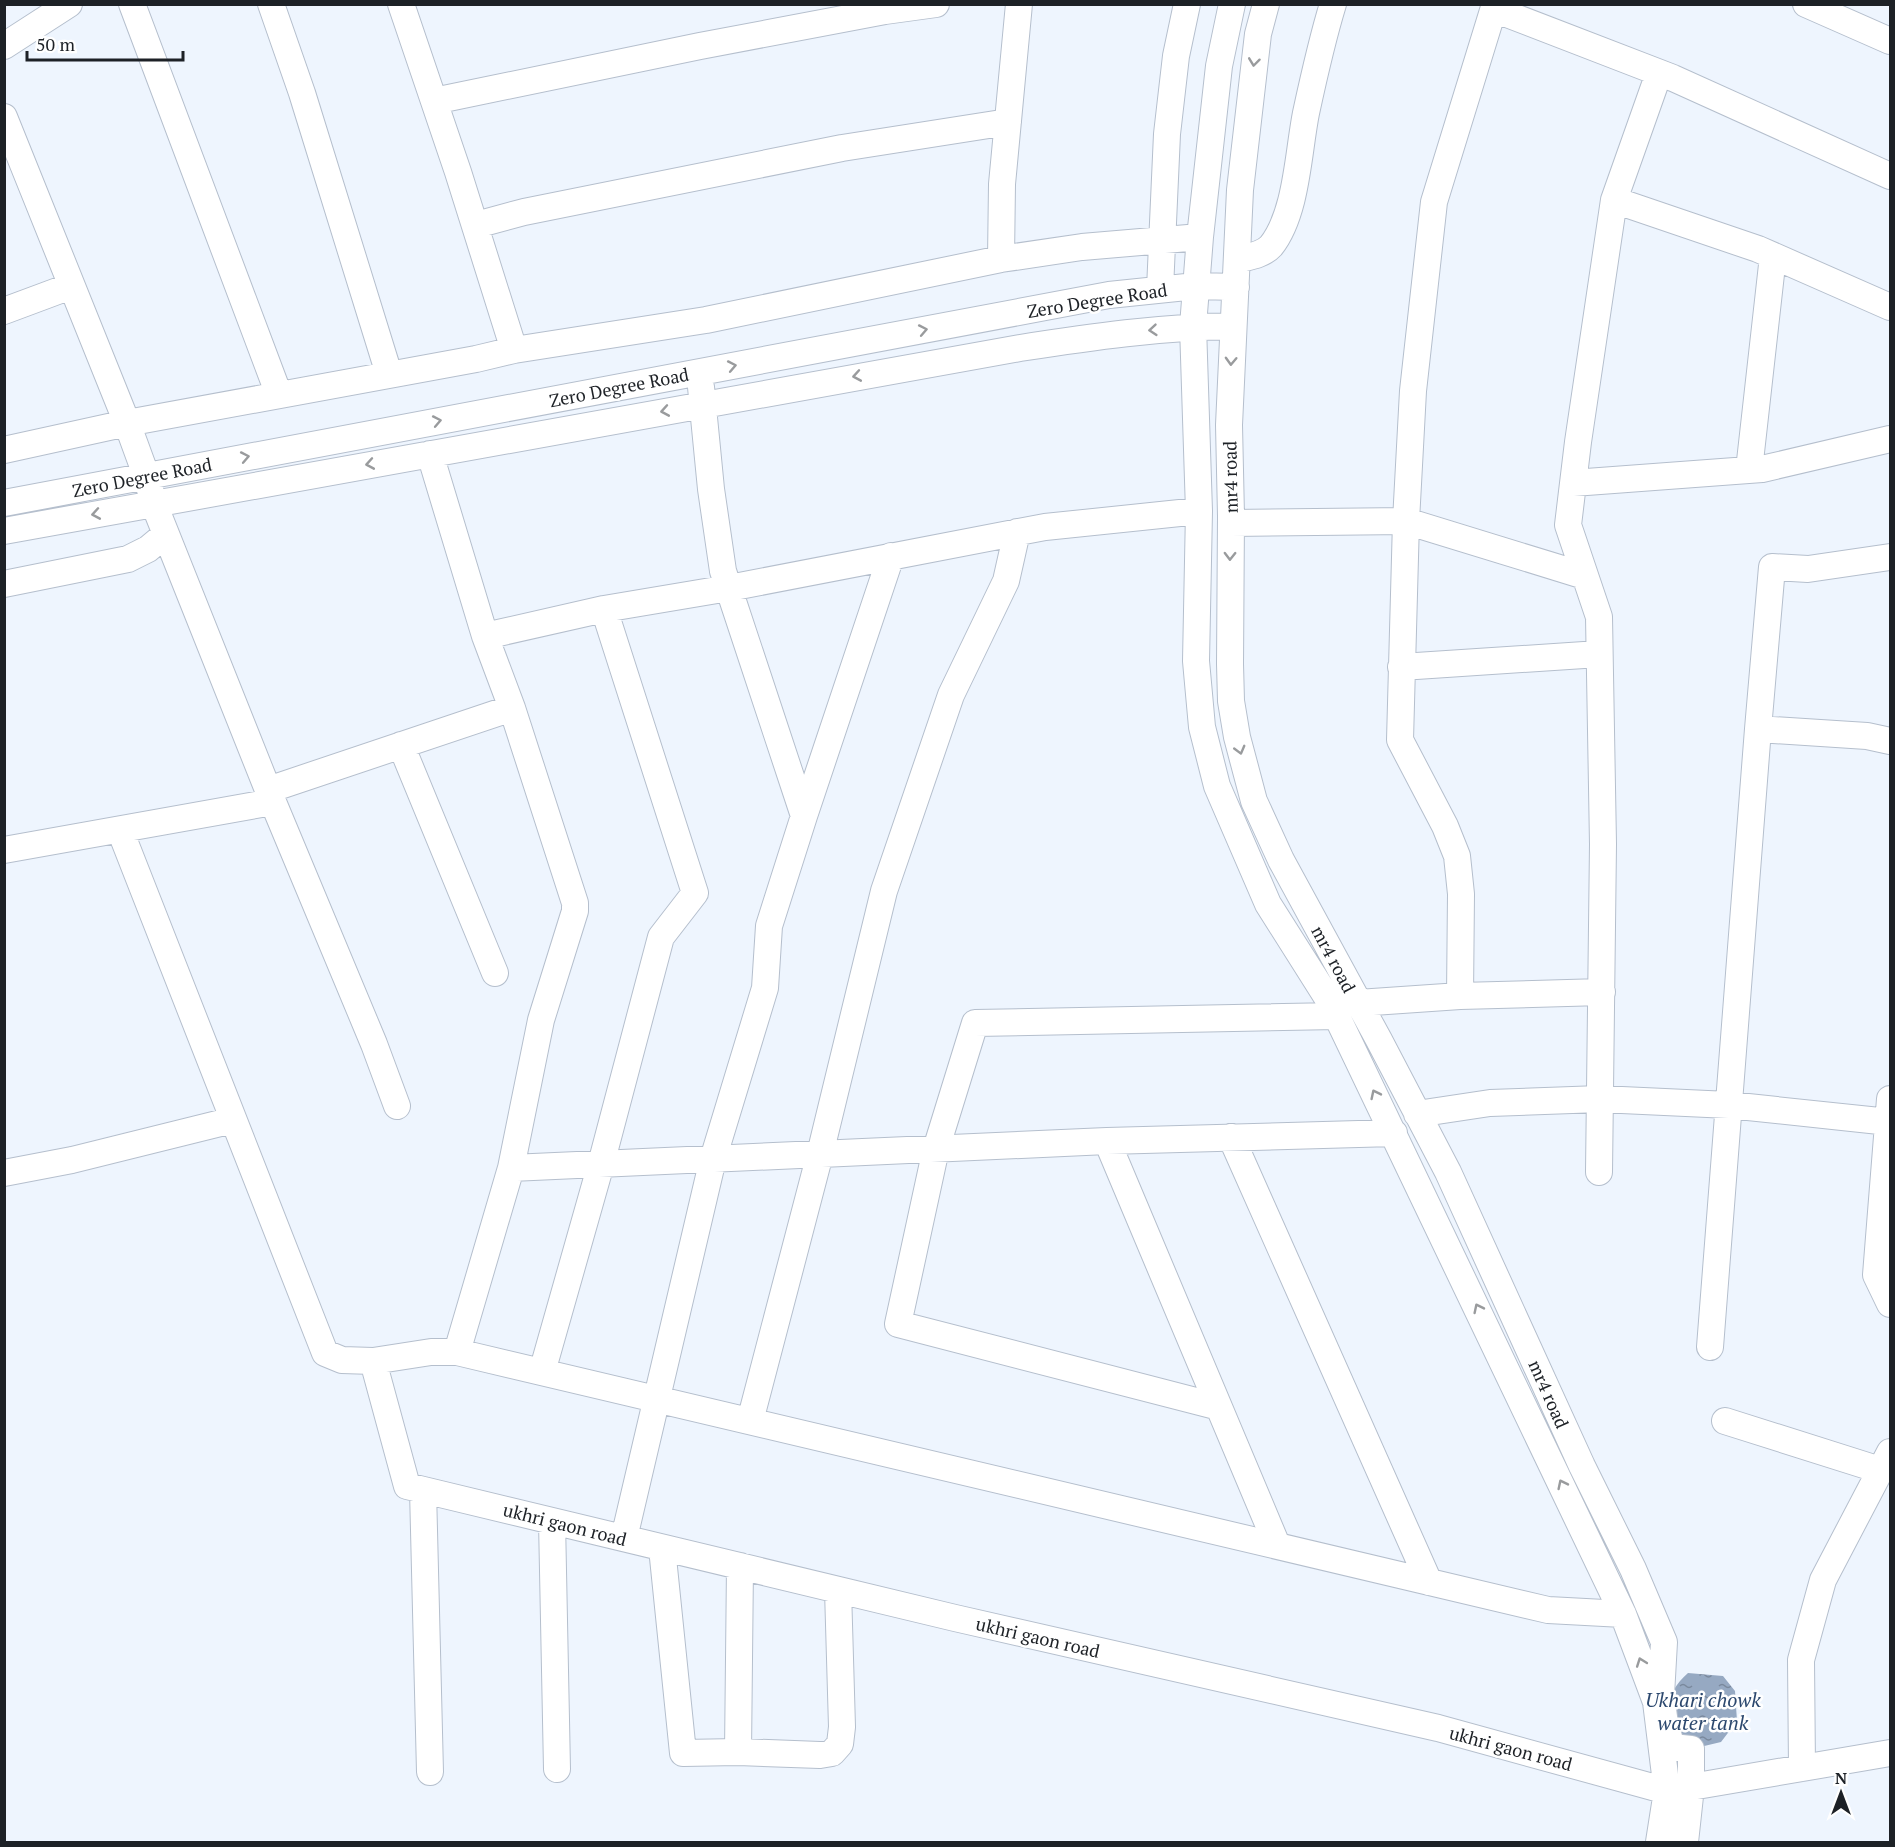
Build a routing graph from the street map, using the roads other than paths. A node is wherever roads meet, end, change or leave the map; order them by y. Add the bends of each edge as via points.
1 (69, 4) edge
2 (132, 4) edge
3 (271, 4) edge
4 (401, 4) edge
5 (936, 4) edge
6 (1019, 4) edge
7 (1187, 4) edge
8 (1232, 4) edge
9 (1266, 4) edge
10 (1333, 4) edge
11 (1806, 4) edge
12 (1495, 7) edge
13 (1890, 41) edge
14 (4, 46) edge
15 (1659, 73) junction
16 (434, 101) junction
17 (4, 117) edge
18 (1008, 122) junction
19 (1890, 176) edge
20 (1614, 200) junction
21 (476, 225) junction
22 (1200, 237) junction
23 (1161, 242) junction
24 (1773, 256) junction
25 (1001, 259) junction
26 (1237, 260) junction
27 (71, 286) junction
28 (1196, 286) junction
29 (1236, 287) junction
30 (1160, 289) junction
31 (1890, 307) edge
32 (4, 311) edge
33 (1193, 326) junction
34 (1233, 326) junction
35 (514, 350) junction
36 (700, 372) junction
37 (389, 375) junction
38 (279, 395) junction
39 (703, 404) junction
40 (127, 423) junction
41 (1890, 440) edge
42 (4, 450) edge
43 (430, 454) junction
44 (1749, 470) junction
45 (146, 475) junction
46 (1573, 483) junction
47 (4, 503) edge
48 (154, 504) junction
49 (1199, 511) junction
50 (1406, 520) junction
51 (1231, 523) junction
52 (4, 531) edge
53 (1017, 532) junction
54 (166, 534) junction
55 (891, 556) junction
56 (1890, 557) edge
57 (1585, 576) junction
58 (4, 584) edge
59 (729, 588) junction
60 (604, 609) junction
61 (485, 636) junction
62 (1599, 654) junction
63 (1401, 667) junction
64 (512, 708) junction
65 (1758, 729) junction
66 (1890, 741) edge
67 (401, 745) junction
68 (271, 796) junction
69 (804, 816) junction
70 (120, 830) junction
71 (4, 850) edge
72 (495, 973) dead end
73 (1602, 992) junction
74 (1460, 996) junction
75 (1347, 1009) junction
76 (1599, 1099) junction
77 (1730, 1105) junction
78 (397, 1106) dead end
79 (1890, 1111) edge
80 (1417, 1114) junction
81 (233, 1120) junction
82 (1394, 1133) junction
83 (1232, 1137) junction
84 (1107, 1141) junction
85 (936, 1149) junction
86 (820, 1154) junction
87 (713, 1159) junction
88 (601, 1164) junction
89 (511, 1168) junction
90 (1599, 1172) dead end
91 (4, 1173) edge
92 (1890, 1304) edge
93 (1710, 1347) dead end
94 (458, 1352) junction
95 (373, 1361) junction
96 (542, 1372) junction
97 (658, 1399) junction
98 (1219, 1407) junction
99 (750, 1421) junction
100 (1725, 1421) dead end
101 (1885, 1461) edge
102 (415, 1488) junction
103 (552, 1521) junction
104 (624, 1538) junction
105 (1277, 1545) junction
106 (662, 1548) junction
107 (740, 1566) junction
108 (1430, 1582) junction
109 (838, 1590) junction
110 (1623, 1614) junction
111 (738, 1752) junction
112 (1890, 1753) edge
113 (1802, 1768) junction
114 (557, 1769) dead end
115 (430, 1772) dead end
116 (1679, 1789) junction
117 (1659, 1842) edge
118 (1685, 1842) edge

1 - 14 street
2 - 38 street
3 - 37 street
4 - 16 street
5 - 16 street via 700,46
6 - 18 street
7 - 23 street via 1176,56
8 - 22 street, mr4 road via 1219,66
9 -> 26 street, mr4 road via 1249,105
10 - 26 street via 1283,225 1269,248
11 - 13 street
12 - 15 street
12 - 50 street via 1434,202 1413,391
15 - 19 street
15 - 20 street
16 - 21 street
17 - 27 street
18 - 21 street via 842,148
18 - 25 street
20 - 24 street
20 - 46 street
21 - 35 street
22 - 23 street
22 - 28 street, mr4 road
23 - 25 street via 1082,247
23 - 30 street
24 - 31 street
24 - 44 street
25 - 35 street via 706,320
26 - 29 street, mr4 road
27 - 32 street
27 - 40 street
28 - 29 street, Zero Degree Road
28 - 30 street, Zero Degree Road
28 - 33 street, mr4 road
29 - 34 street, mr4 road
36 -> 30 street, Zero Degree Road via 1109,295
33 - 34 street, Zero Degree Road
33 -> 39 street, Zero Degree Road via 1020,348
33 - 49 street, mr4 road
34 -> 51 street, mr4 road
35 - 37 street
36 - 39 street
45 -> 36 street, Zero Degree Road
37 - 38 street
38 - 40 street
39 -> 43 street, Zero Degree Road
39 - 59 street via 711,489 723,572
40 - 42 street
40 - 45 street
41 - 44 street
43 -> 48 street, Zero Degree Road
43 - 61 street
44 - 46 street
45 - 47 street, Zero Degree Road
45 - 48 street
46 - 57 street via 1568,525
48 -> 52 street, Zero Degree Road
48 - 54 street
49 - 53 street
49 - 75 street, mr4 road via 1196,661 1203,727 1217,786 1268,904 1330,1002
50 - 51 street
50 - 57 street
50 - 63 street
51 -> 75 street, mr4 road via 1231,701 1237,737 1254,801
53 - 55 street
53 - 86 street via 1006,581 951,695 884,891
54 - 58 street via 128,559
54 - 68 street
55 - 59 street
55 - 69 street
56 - 65 street via 1808,569 1772,567
57 - 62 street via 1599,617
59 - 60 street
59 - 69 street
60 - 61 street
60 - 88 street via 695,893 661,937
61 - 64 street
62 - 63 street
62 - 73 street
63 - 74 street via 1400,740 1457,856 1461,894
64 - 67 street
64 - 89 street via 575,911 541,1020
65 - 66 street
65 - 77 street
67 - 68 street
67 - 72 street
68 - 70 street
68 - 78 street
69 - 87 street via 770,926 765,988
70 - 71 street
70 - 81 street
73 - 74 street
73 - 76 street
74 - 75 street
75 - 80 street, mr4 road
82 -> 75 street, mr4 road
75 - 85 street via 975,1023
76 - 77 street
76 - 80 street via 1490,1103
76 - 90 street
77 - 79 street
77 - 93 street
79 - 92 street via 1876,1275
80 - 116 street, mr4 road via 1448,1172 1664,1642 1661,1695 1665,1724 1672,1747 1691,1749
81 - 91 street
81 - 95 street via 325,1353 342,1360
82 - 83 street
110 -> 82 street, mr4 road
83 - 84 street
83 - 108 street
84 - 85 street
84 - 98 street
85 - 86 street
85 - 98 street via 898,1324
86 - 87 street
86 - 99 street
87 - 88 street
87 - 97 street
88 - 89 street
88 - 96 street
89 - 94 street
94 - 95 street
94 - 96 street
95 - 102 street
96 - 97 street
97 - 99 street
97 - 104 street
98 - 105 street
99 - 105 street
100 - 101 street
101 - 113 street via 1823,1580 1801,1660
102 - 103 street, ukhri gaon road
102 - 115 street
103 - 104 street, ukhri gaon road
103 - 114 street
104 - 106 street, ukhri gaon road
105 - 108 street
106 - 107 street, ukhri gaon road
106 - 111 street via 684,1753
107 - 109 street, ukhri gaon road
107 - 111 street
108 - 110 street via 1548,1610
109 - 111 street via 840,1744 832,1753 820,1755
109 - 116 street, ukhri gaon road via 1438,1728
116 -> 110 street, mr4 road via 1656,1702
112 - 113 street
113 - 116 street
116 - 117 street, mr4 road
116 - 118 street, mr4 road

